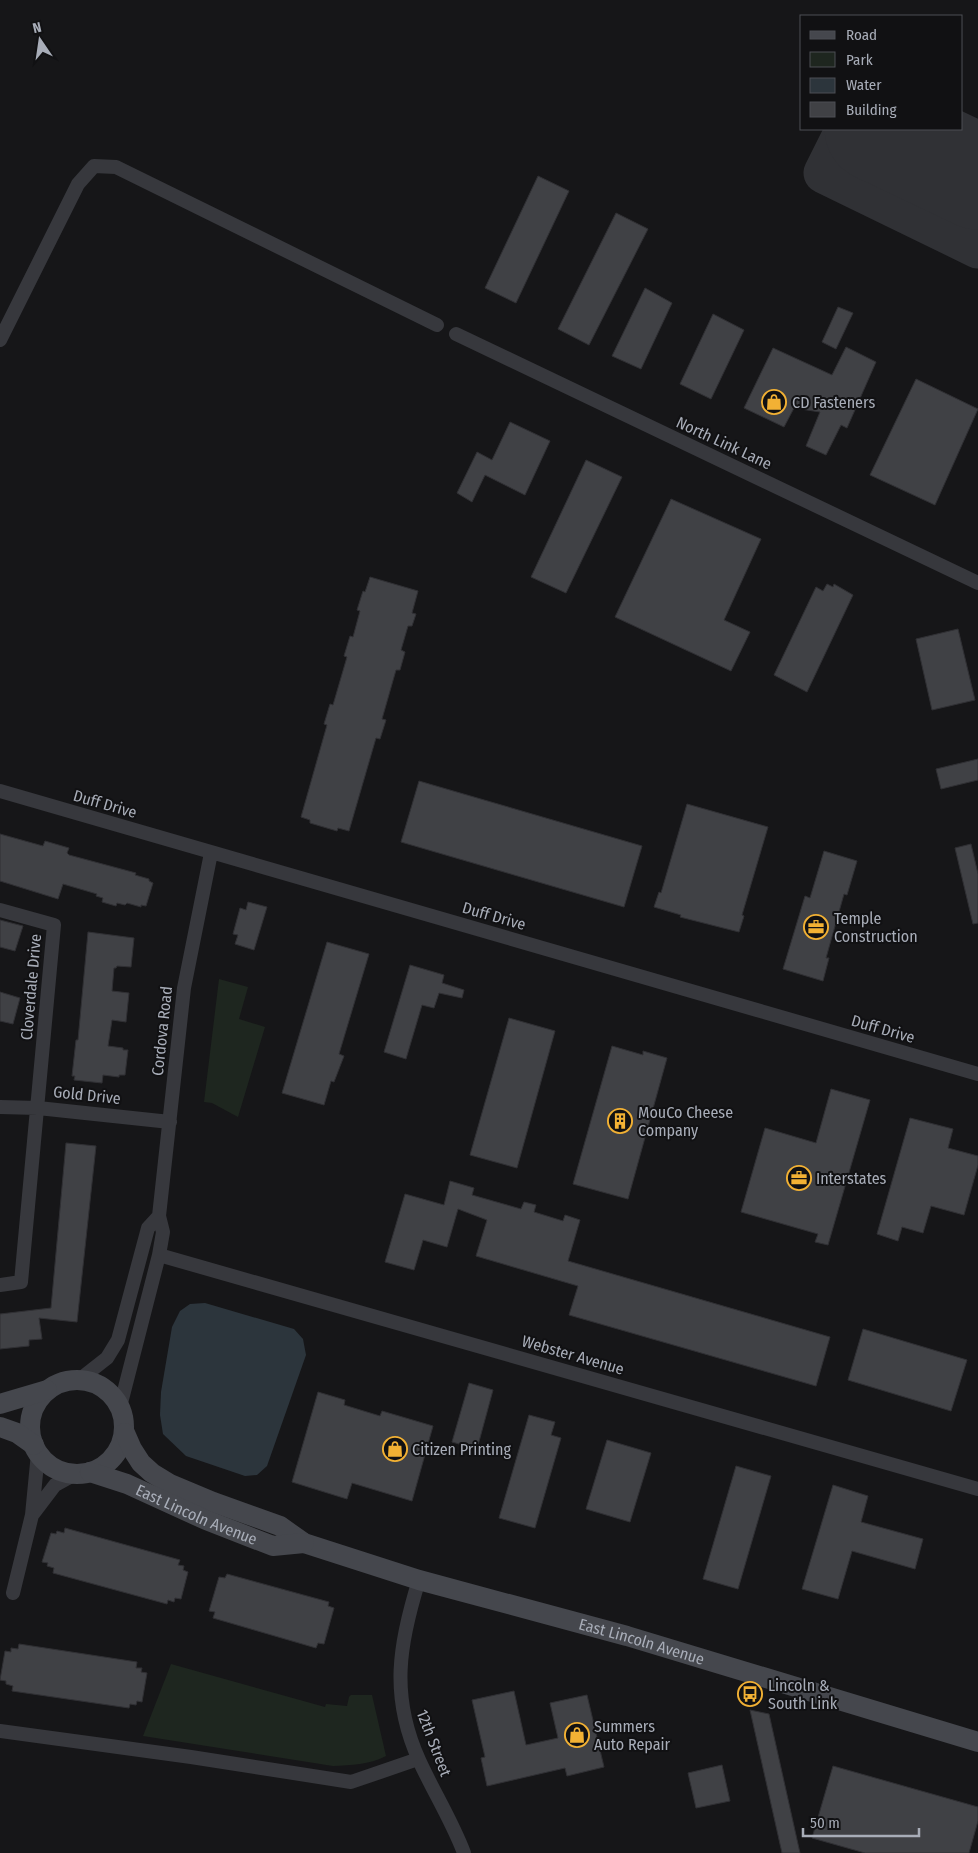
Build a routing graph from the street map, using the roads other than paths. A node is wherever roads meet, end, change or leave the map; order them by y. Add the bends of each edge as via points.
1 (437, 325) dead end
2 (456, 334) dead end
3 (0, 340) edge
4 (978, 583) edge
5 (0, 791) edge
6 (211, 852) junction
7 (0, 910) edge
8 (978, 1074) edge
9 (0, 1107) edge
10 (38, 1108) junction
11 (170, 1122) junction
12 (159, 1216) junction
13 (159, 1255) junction
14 (0, 1285) edge
15 (79, 1380) junction
16 (46, 1390) junction
17 (0, 1404) edge
18 (120, 1407) junction
19 (0, 1427) edge
20 (125, 1433) junction
21 (36, 1449) junction
22 (83, 1473) junction
23 (978, 1489) edge
24 (32, 1515) junction
25 (304, 1543) junction
26 (419, 1580) junction
27 (13, 1593) dead end
28 (0, 1731) edge
29 (978, 1742) edge
30 (418, 1759) junction
31 (464, 1853) edge

1 - 3 street via 116,167 94,166 78,184
2 - 4 street, North Link Lane
5 - 6 street, Duff Drive
6 - 8 street, Duff Drive
6 - 11 street, Cordova Road via 184,988
7 - 10 street, Cloverdale Drive via 54,925
9 - 10 street, Gold Drive
10 - 11 street, Gold Drive
10 - 14 street via 22,1282
11 - 12 street, Cordova Road
12 - 13 street, Cordova Road via 163,1232
12 - 15 street, Cordova Road via 148,1228 118,1340 107,1358
13 - 18 street, Cordova Road
13 - 23 street, Webster Avenue
15 - 16 street via 66,1381
15 - 18 street via 98,1385 111,1394
16 - 17 street
16 - 21 street via 33,1408 30,1419
18 - 20 street
19 - 21 street via 17,1433
20 - 22 street via 114,1457
20 - 25 street, East Lincoln Avenue via 132,1449 152,1473 213,1502 280,1526
21 - 22 street via 47,1462 60,1470
21 - 24 street
22 - 24 street via 55,1485
22 - 25 street, East Lincoln Avenue via 127,1484 273,1546
24 - 27 street
25 - 26 street, East Lincoln Avenue
26 - 29 street, East Lincoln Avenue via 626,1636
26 - 30 street, 12th Street via 401,1653 400,1687 403,1718
28 - 30 street via 351,1782
30 - 31 street, 12th Street

